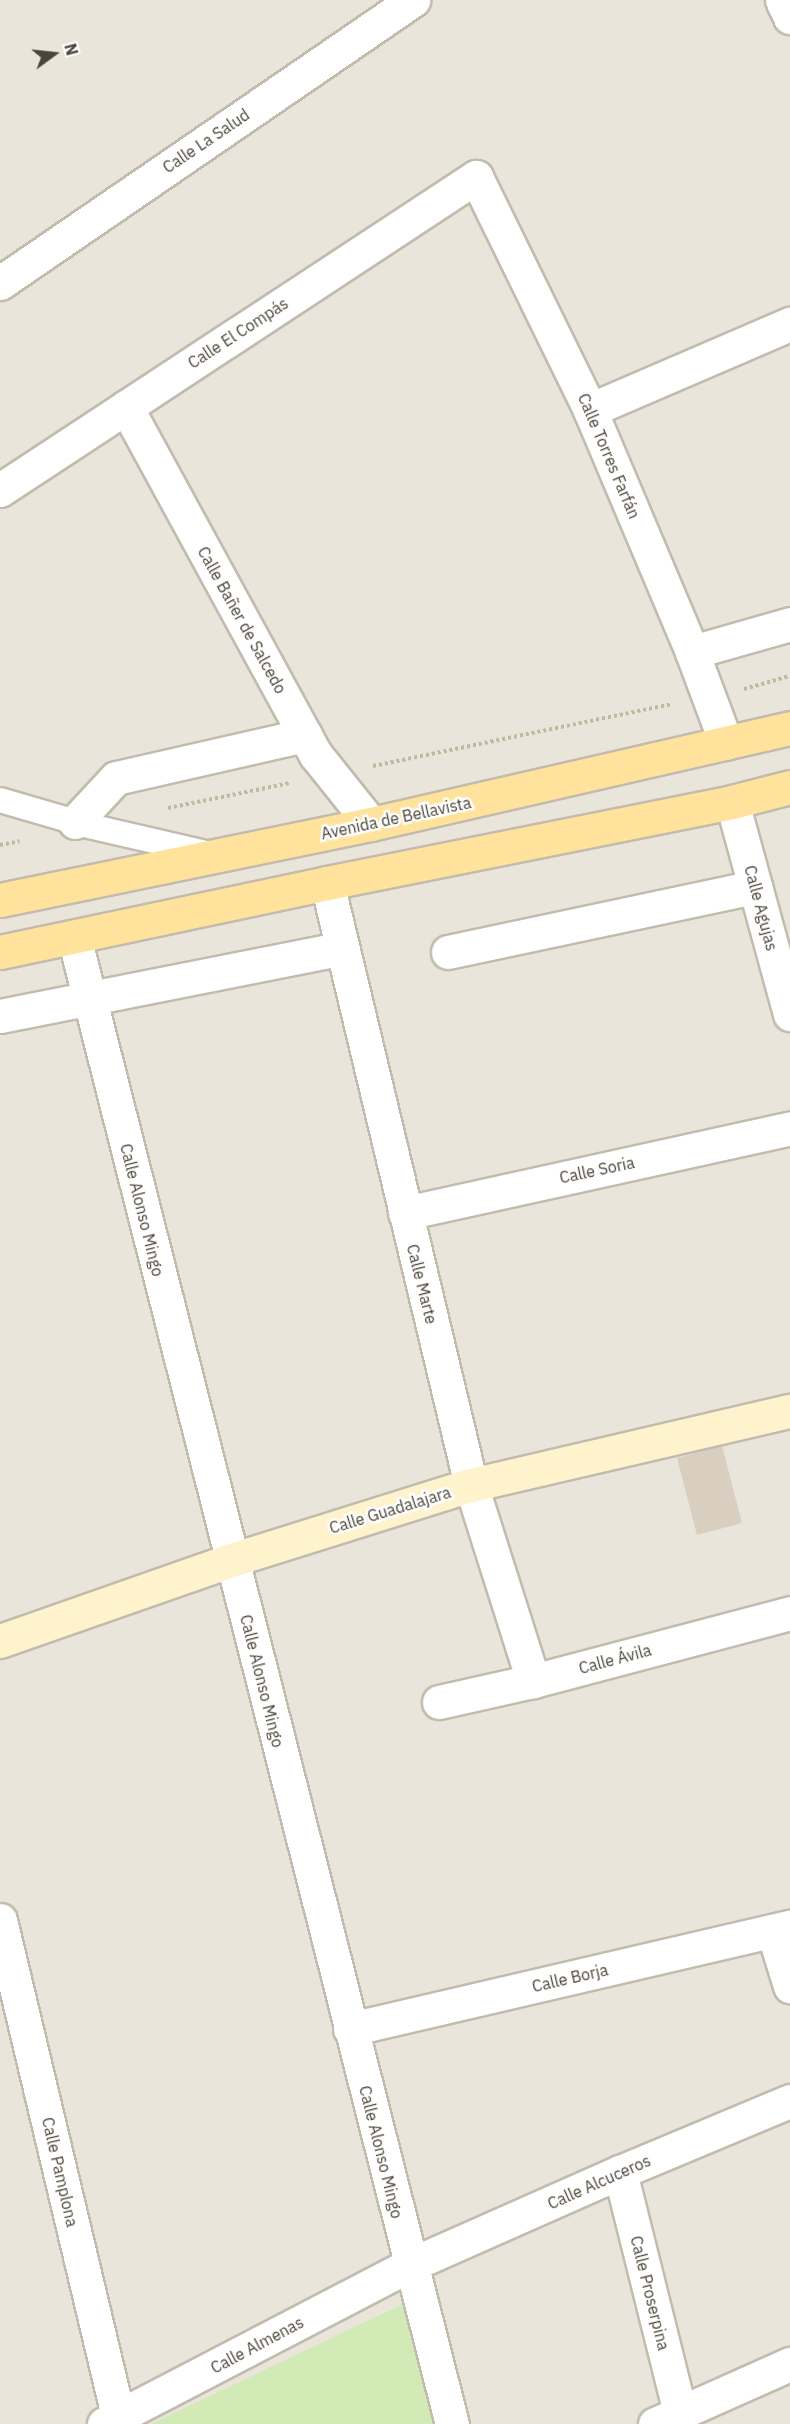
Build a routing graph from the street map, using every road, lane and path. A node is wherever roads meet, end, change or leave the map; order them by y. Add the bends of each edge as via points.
1 (413, 0) edge
2 (782, 0) edge
3 (790, 17) edge
4 (476, 177) joint
5 (0, 283) edge
6 (790, 324) edge
7 (126, 407) junction
8 (590, 410) junction
9 (0, 490) edge
10 (790, 624) edge
11 (692, 652) junction
12 (790, 676) edge
13 (739, 690) dead end
14 (679, 703) dead end
15 (790, 728) edge
16 (305, 735) junction
17 (726, 743) junction
18 (366, 768) dead end
19 (300, 781) dead end
20 (790, 787) edge
21 (0, 800) edge
22 (732, 802) junction
23 (162, 810) dead end
24 (75, 822) junction
25 (372, 824) junction
26 (212, 855) junction
27 (327, 883) junction
28 (755, 887) junction
29 (0, 900) edge
30 (74, 937) junction
31 (342, 948) junction
32 (0, 952) edge
33 (448, 952) dead end
34 (89, 999) junction
35 (790, 1014) edge
36 (0, 1017) edge
37 (790, 1128) edge
38 (405, 1213) junction
39 (790, 1411) edge
40 (471, 1485) junction
41 (231, 1560) junction
42 (790, 1613) edge
43 (0, 1641) edge
44 (533, 1681) junction
45 (439, 1702) dead end
46 (0, 1920) edge
47 (781, 1929) edge
48 (790, 1986) edge
49 (350, 2029) junction
50 (790, 2101) edge
51 (620, 2172) junction
52 (410, 2265) junction
53 (790, 2364) edge
54 (667, 2419) edge
55 (114, 2422) edge
56 (452, 2424) edge

1 - 5 street, Calle La Salud
2 - 3 street
4 - 7 street, Calle El Compás
4 - 8 street, Calle Torres Farfán
6 - 8 street
7 - 9 street, Calle El Compás
7 - 16 street, Calle Bañer de Salcedo
8 - 11 street, Calle Torres Farfán
10 - 11 street
11 - 17 street, Calle Torres Farfán
12 - 13 path
14 - 18 path
15 - 17 main road, Avenida de Bellavista
16 - 24 street via 116,778
16 - 25 street, Calle Bañer de Salcedo via 316,755
17 - 25 main road, Avenida de Bellavista
19 - 23 path
20 - 22 main road
21 - 24 lane
22 - 27 main road
22 - 28 street, Calle Agujas
24 - 26 lane
25 - 26 main road, Avenida de Bellavista
26 - 29 main road, Avenida de Bellavista
27 - 30 main road
27 - 31 street, Calle Marte
28 - 33 street
28 - 35 street, Calle Agujas
30 - 32 main road
30 - 34 street, Calle Alonso Mingo
31 - 34 street
31 - 38 street, Calle Marte
34 - 36 street
34 - 41 street, Calle Alonso Mingo
37 - 38 street, Calle Soria
38 - 40 street, Calle Marte
39 - 40 street, Calle Guadalajara
40 - 41 street, Calle Guadalajara
40 - 44 street, Calle Marte
41 - 43 street, Calle Guadalajara
41 - 49 street, Calle Alonso Mingo
42 - 44 street, Calle Ávila
44 - 45 street, Calle Ávila
46 - 55 street, Calle Pamplona
47 - 48 street
47 - 49 street, Calle Borja
49 - 52 street, Calle Alonso Mingo
50 - 51 street, Calle Alcuceros
51 - 52 street, Calle Alcuceros
51 - 54 street, Calle Proserpina
52 - 55 street, Calle Almenas
52 - 56 street, Calle Alonso Mingo
53 - 54 street

